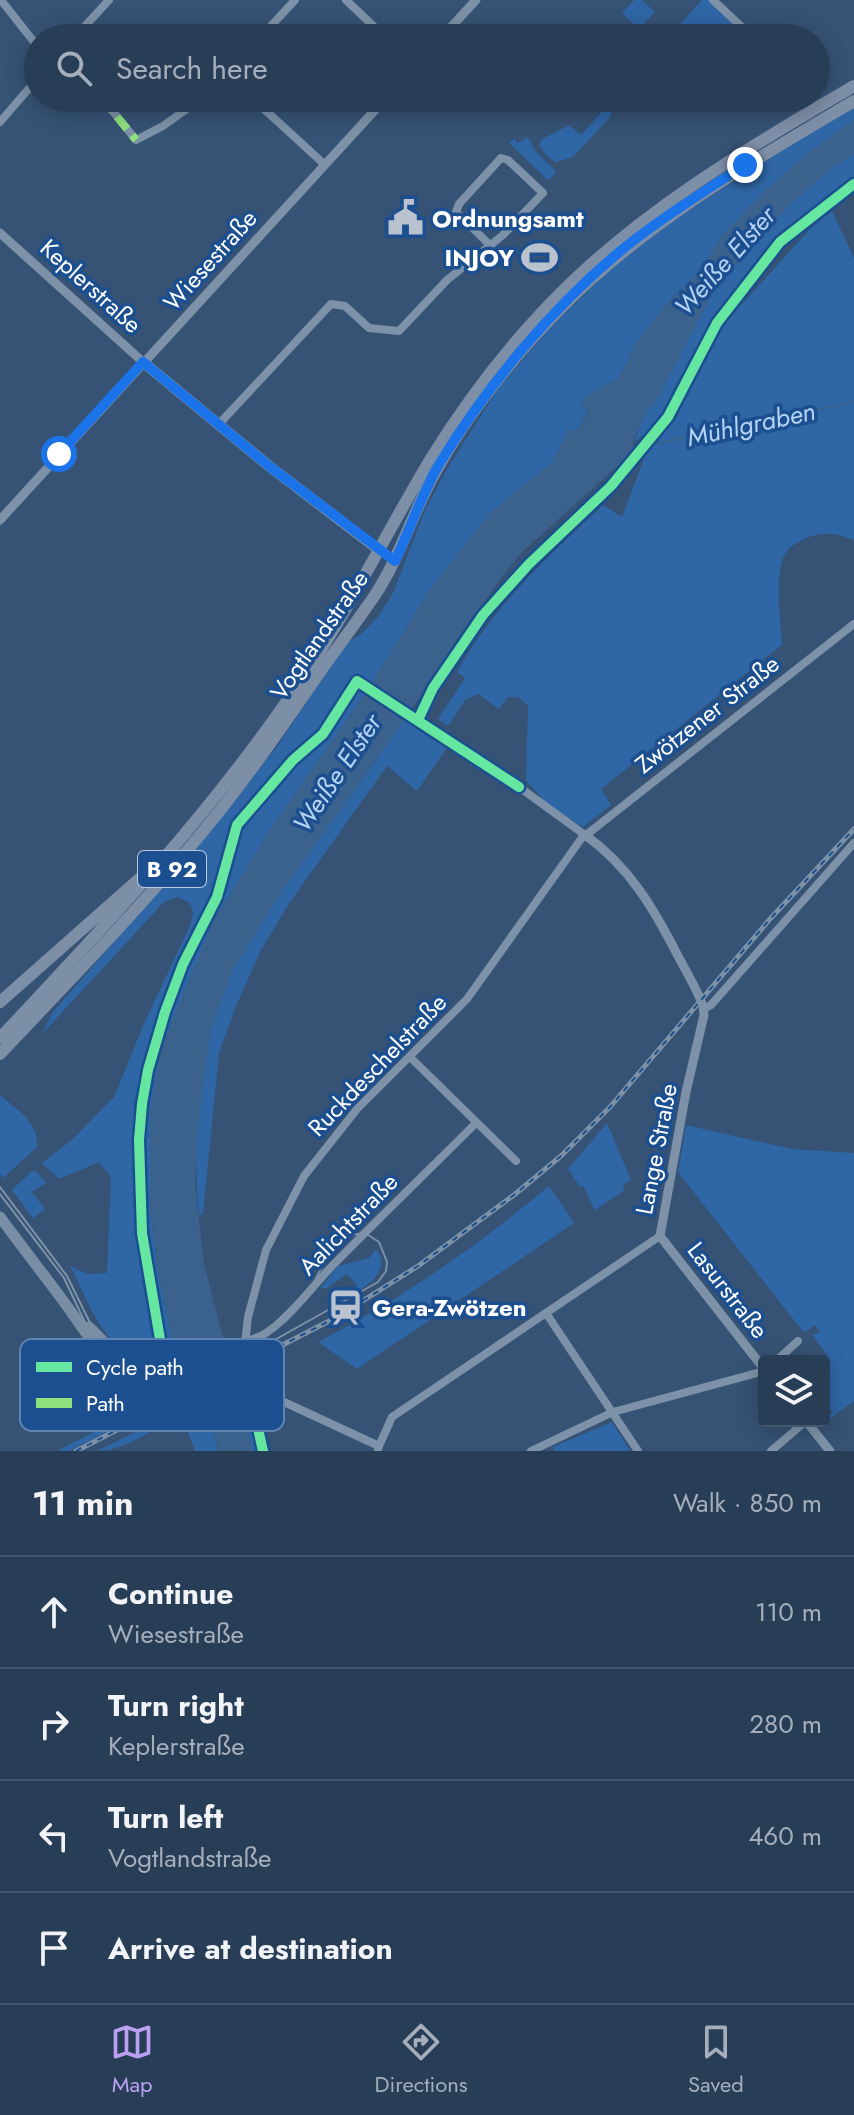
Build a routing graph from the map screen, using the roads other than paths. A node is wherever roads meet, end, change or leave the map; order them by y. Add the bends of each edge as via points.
1 (1, 0) edge
2 (109, 0) edge
3 (295, 0) edge
4 (346, 0) edge
5 (476, 0) edge
6 (713, 0) edge
7 (87, 24) edge
8 (273, 24) edge
9 (371, 24) edge
10 (454, 24) edge
11 (739, 24) edge
12 (24, 29) edge
13 (854, 86) edge
14 (24, 94) edge
15 (830, 101) edge
16 (854, 101) edge
17 (113, 112) edge
18 (182, 112) edge
19 (267, 112) edge
20 (373, 112) edge
21 (812, 112) edge
22 (0, 122) edge
23 (324, 164) junction
24 (0, 233) edge
25 (491, 246) junction
26 (143, 362) junction
27 (219, 424) junction
28 (0, 520) edge
29 (379, 550) junction
30 (395, 561) junction
31 (854, 624) edge
32 (519, 787) dead end
33 (585, 835) junction
34 (854, 843) edge
35 (171, 852) junction
36 (0, 1002) edge
37 (704, 1009) junction
38 (0, 1038) edge
39 (0, 1054) edge
40 (410, 1057) junction
41 (475, 1124) junction
42 (516, 1161) dead end
43 (0, 1217) edge
44 (660, 1236) junction
45 (66, 1305) junction
46 (546, 1313) junction
47 (92, 1339) edge
48 (101, 1339) edge
49 (246, 1339) edge
50 (260, 1339) edge
51 (798, 1341) dead end
52 (783, 1355) edge
53 (758, 1362) edge
54 (758, 1372) edge
55 (284, 1402) edge
56 (613, 1412) junction
57 (799, 1427) edge
58 (811, 1427) edge
59 (547, 1447) edge
60 (378, 1449) edge
61 (531, 1451) edge
62 (638, 1451) edge
63 (771, 1451) edge
64 (830, 1451) edge

1 - 12 street
2 - 7 street
3 - 8 street
4 - 9 street
5 - 10 street
6 - 11 street
13 - 15 main road, Vogtlandstraße / B 92
14 - 22 street
16 - 30 main road, Vogtlandstraße / B 92 via 686,203 624,249 560,309 488,393 439,465
17 - 18 street via 136,140
19 - 23 street
20 - 23 street, Wiesestraße
21 - 29 main road, Vogtlandstraße / B 92 via 678,195 580,274 477,389
23 - 26 street, Wiesestraße
24 - 26 street, Keplerstraße
25 - 25 street via 543,193 501,158 456,212
25 - 27 street via 447,280 399,331 369,328 345,306 331,304
26 - 27 main road, Keplerstraße
26 - 28 street, Wiesestraße
27 - 29 main road, Keplerstraße
29 - 30 main road
29 - 35 main road, Vogtlandstraße / B 92 via 300,682
30 - 39 main road, Vogtlandstraße / B 92 via 275,738 201,834
31 - 33 street, Zwötzener Straße
32 - 33 street
33 - 37 street via 629,875 656,914
33 - 40 street, Ruckdeschelstraße via 467,999
34 - 37 street
35 - 36 main road
35 - 38 main road, Vogtlandstraße / B 92
37 - 44 street, Lange Straße
40 - 41 street
40 - 49 street, Ruckdeschelstraße via 348,1119 299,1183 266,1250
41 - 42 street
41 - 50 street, Aalichtstraße
43 - 45 main road
44 - 46 street, Lange Straße
44 - 53 street, Lasurstraße
45 - 47 main road
45 - 48 main road
46 - 56 street
46 - 60 street, Lange Straße via 392,1417
51 - 52 street, Lasurstraße
54 - 56 street
55 - 60 street
56 - 59 street
56 - 62 street
57 - 63 street
58 - 64 street
59 - 61 street

